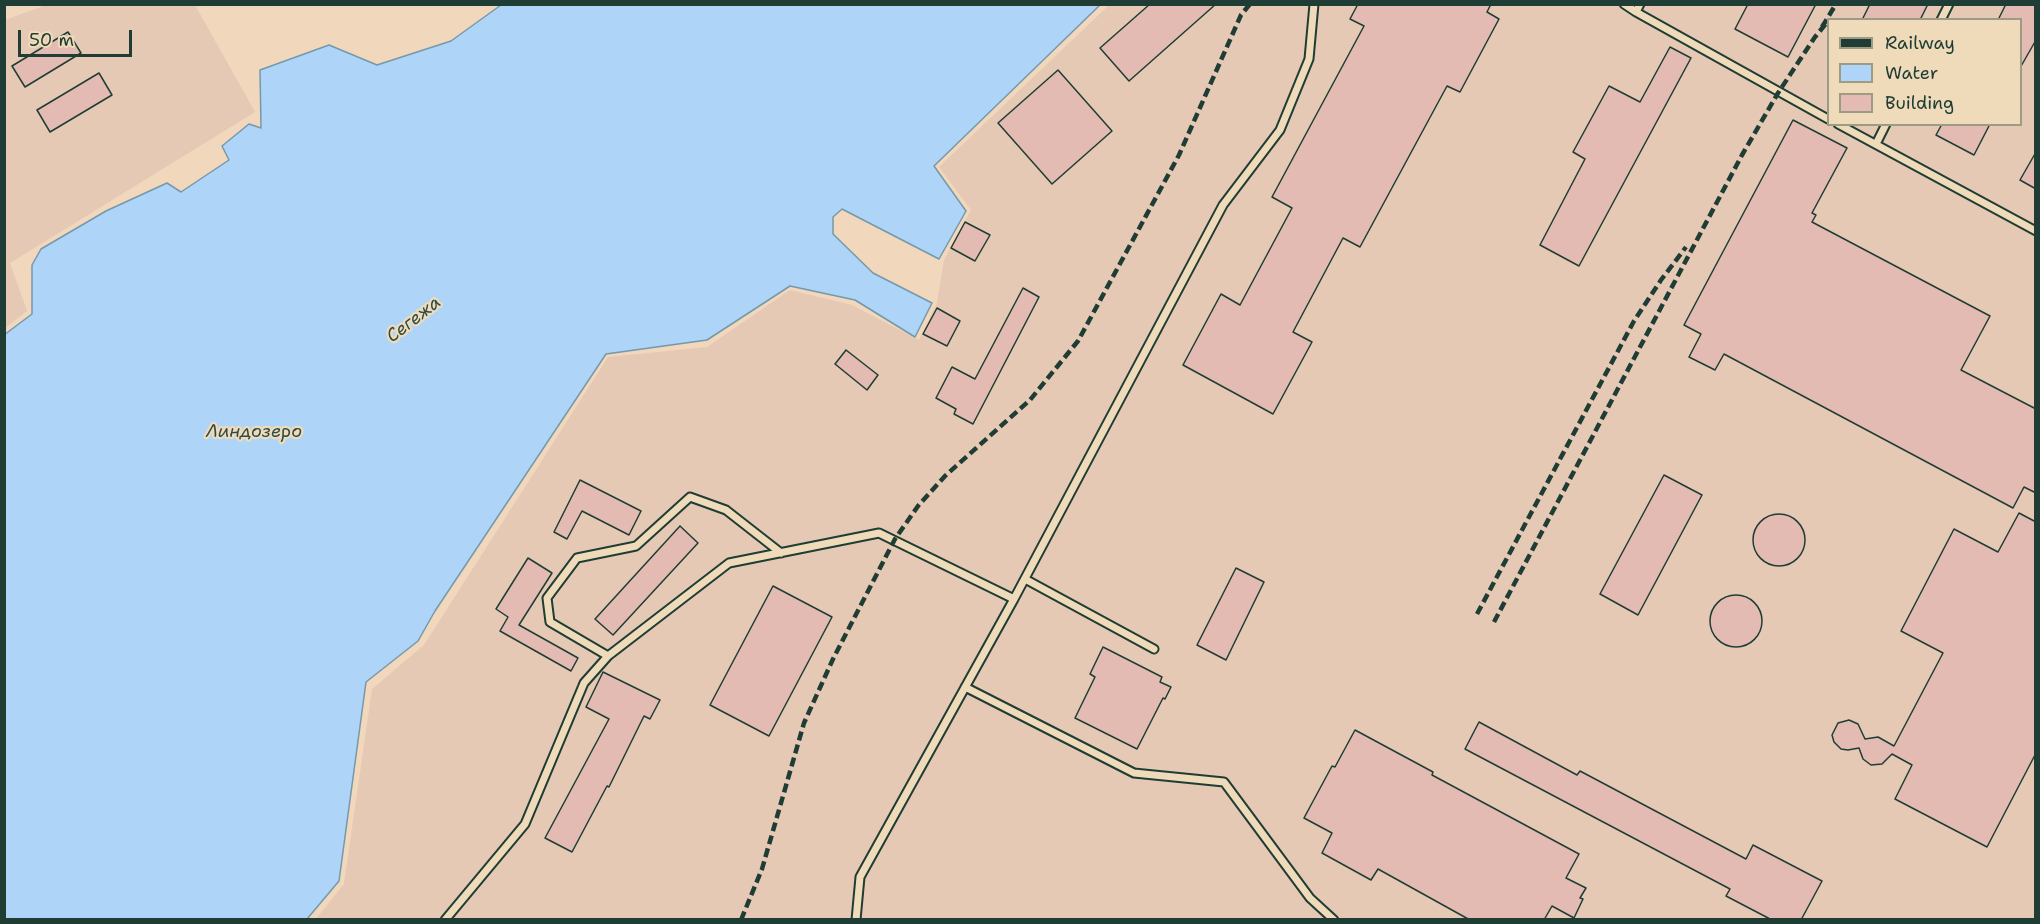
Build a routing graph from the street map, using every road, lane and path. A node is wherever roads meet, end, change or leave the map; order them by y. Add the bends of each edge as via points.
1 (1314, 4) edge
2 (1624, 4) edge
3 (1640, 4) edge
4 (1949, 4) edge
5 (1636, 12) junction
6 (1942, 18) edge
7 (1827, 118) edge
8 (1842, 126) edge
9 (1885, 126) edge
10 (1876, 144) junction
11 (2036, 231) edge
12 (781, 553) junction
13 (1025, 579) junction
14 (1014, 599) junction
15 (1154, 649) dead end
16 (608, 656) junction
17 (965, 687) junction
18 (445, 920) edge
19 (856, 920) edge
20 (1334, 920) edge

1 - 13 lane via 1309,59 1280,130 1223,205
2 - 5 lane
3 - 5 lane
4 - 6 lane
5 - 7 lane
8 - 10 lane
9 - 10 lane
10 - 11 lane
12 - 14 lane via 879,533
12 - 16 lane via 729,563
12 - 16 lane via 726,510 690,497 636,546 577,558 547,598 550,622
13 - 14 lane
13 - 15 lane
14 - 17 lane
16 - 18 lane via 584,683 525,824
17 - 19 lane via 860,878
17 - 20 lane via 1134,773 1224,782 1310,898

